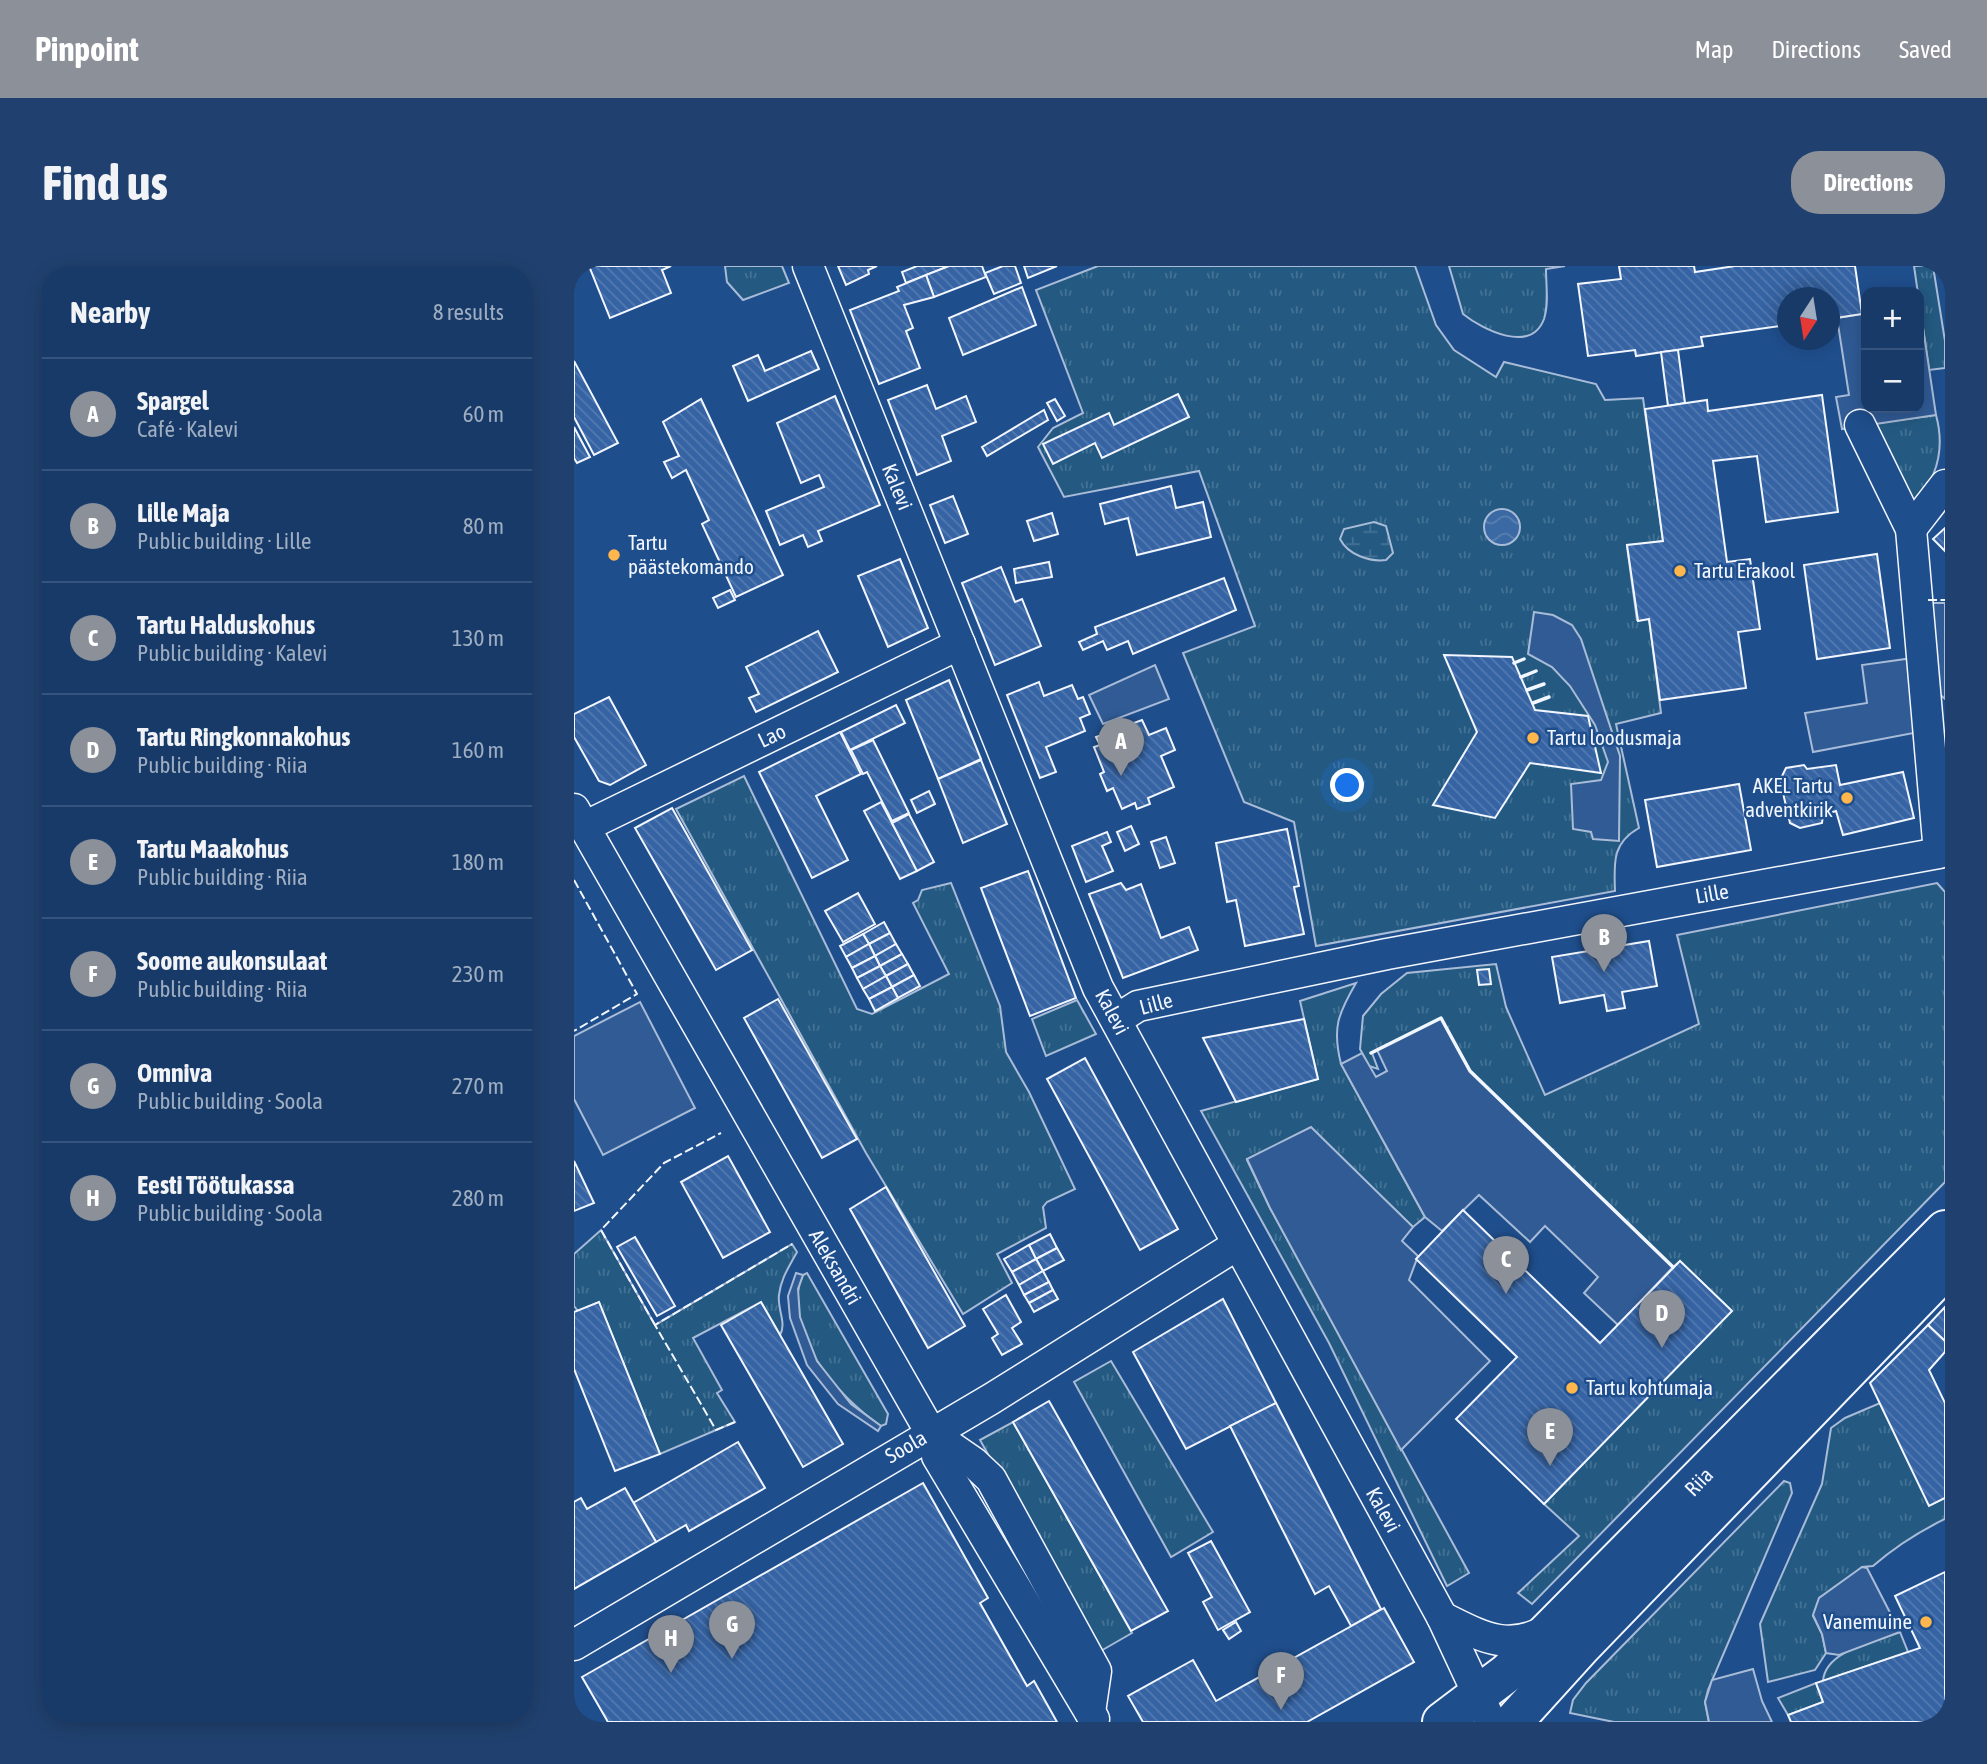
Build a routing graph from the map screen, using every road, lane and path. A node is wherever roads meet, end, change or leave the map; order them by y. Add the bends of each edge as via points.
1 (808, 266) edge
2 (1860, 425) dead end
3 (1945, 485) edge
4 (1910, 529) junction
5 (960, 644) junction
6 (579, 818) edge
7 (1116, 1020) junction
8 (1945, 1230) edge
9 (1237, 1245) junction
10 (1945, 1270) edge
11 (934, 1444) junction
12 (1442, 1617) junction
13 (1555, 1626) junction
14 (574, 1645) edge
15 (1484, 1709) edge
16 (1093, 1717) edge
17 (1442, 1722) edge
18 (1513, 1722) edge

1 - 5 street, Kalevi
2 - 4 street
3 - 4 street
4 - 7 street, Lille via 1939,853 1374,957 1138,1006
5 - 6 street, Lao
5 - 7 street, Kalevi via 1098,988
6 - 11 street, Aleksandri
7 - 9 street, Kalevi
8 - 13 highway, Riia
9 - 11 street, Soola via 991,1399
9 - 12 street, Kalevi
10 - 18 highway, Riia
11 - 14 street, Soola
11 - 16 street, Aleksandri
11 - 16 street, Aleksandri via 973,1462 991,1479 1096,1671
12 - 13 street via 1491,1640 1531,1640
12 - 15 street, Kalevi
13 - 15 highway, Riia via 1507,1673
15 - 17 highway, Riia

